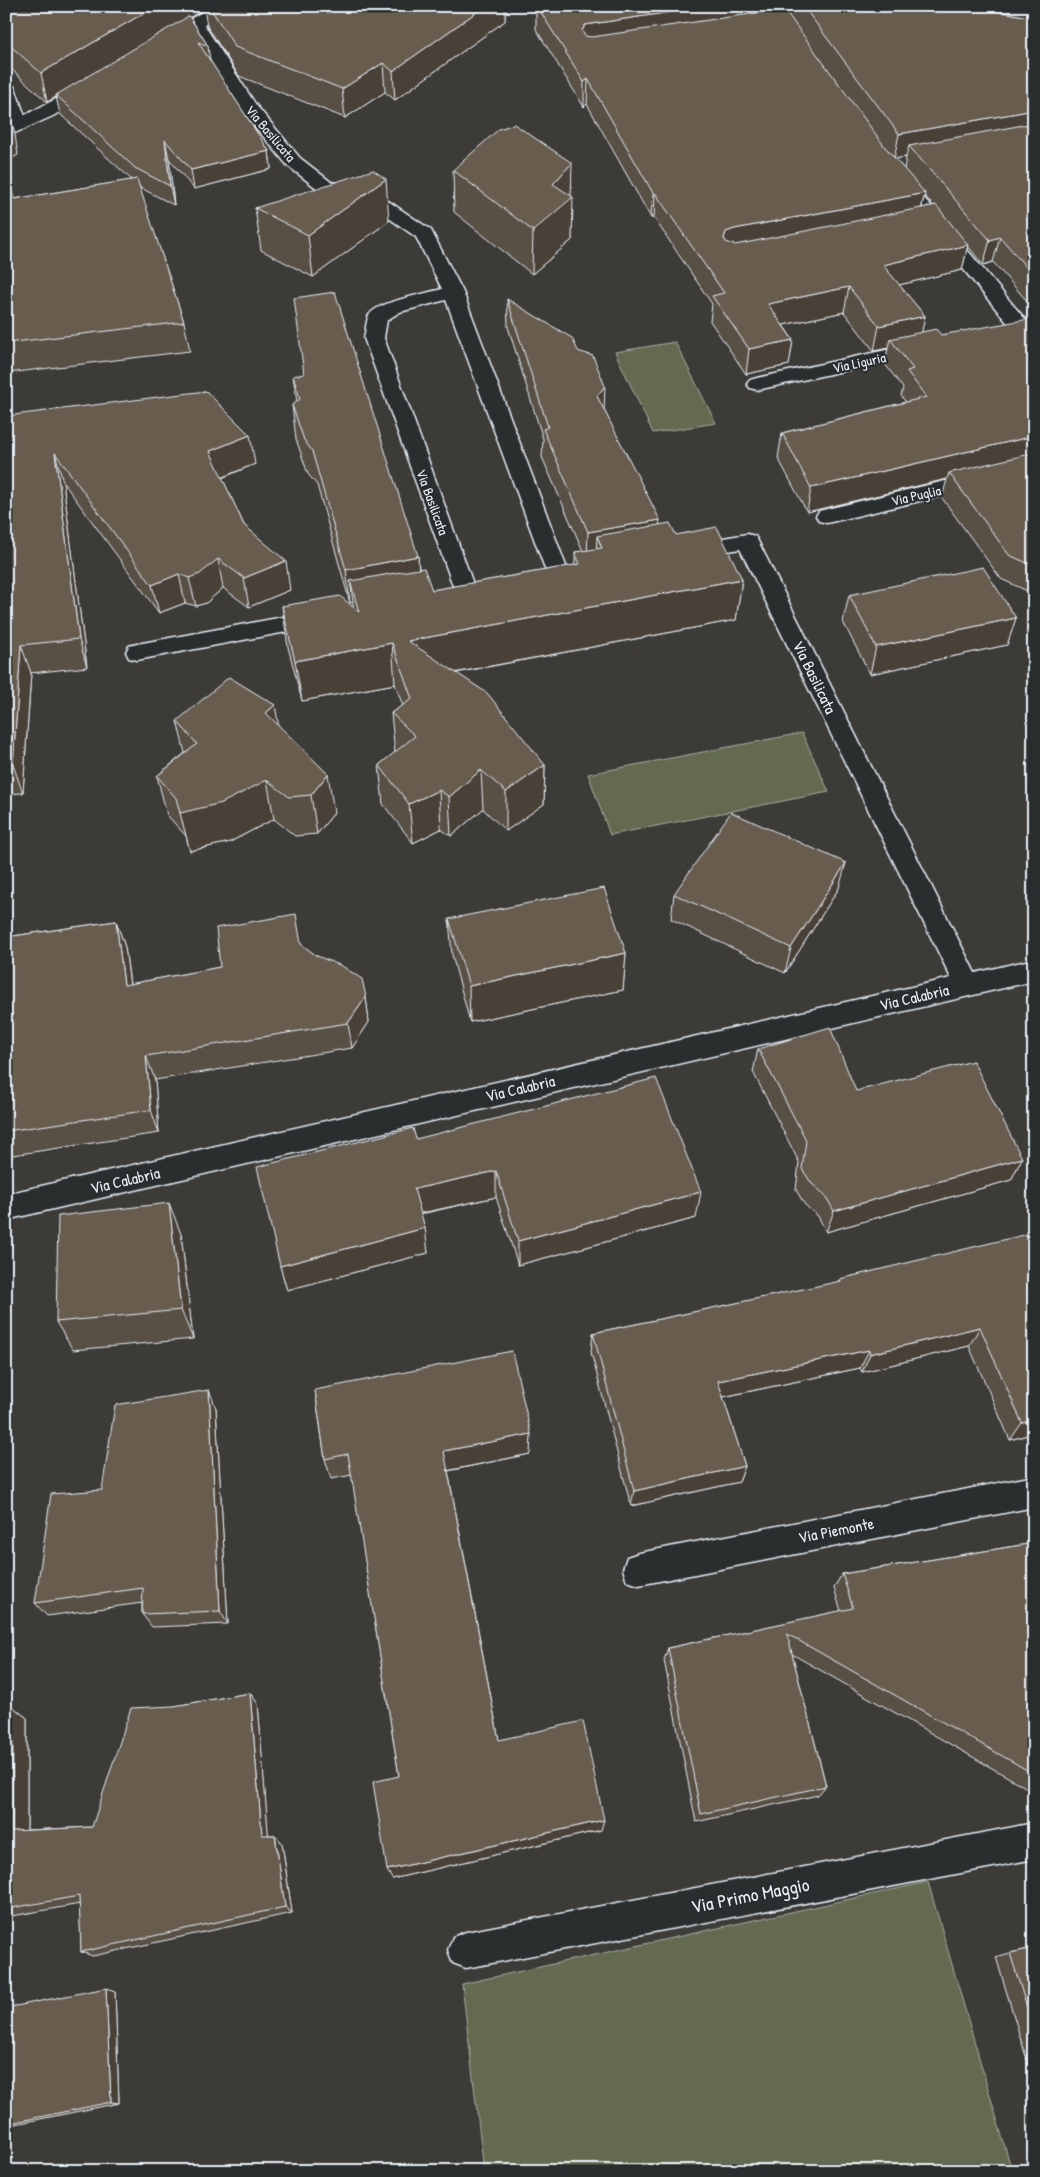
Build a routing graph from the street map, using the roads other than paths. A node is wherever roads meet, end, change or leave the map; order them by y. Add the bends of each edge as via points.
1 (225, 6) edge
2 (196, 23) junction
3 (147, 52) edge
4 (105, 77) edge
5 (6, 88) edge
6 (13, 129) edge
7 (908, 164) dead end
8 (936, 222) junction
9 (917, 226) edge
10 (453, 292) junction
11 (1020, 327) junction
12 (1000, 331) edge
13 (1034, 343) edge
14 (942, 344) edge
15 (757, 384) dead end
16 (1034, 466) edge
17 (827, 516) dead end
18 (672, 554) edge
19 (558, 574) edge
20 (465, 592) edge
21 (339, 615) edge
22 (137, 652) dead end
23 (1034, 970) edge
24 (968, 985) junction
25 (6, 1207) edge
26 (1034, 1491) edge
27 (639, 1569) dead end
28 (1034, 1841) edge
29 (466, 1950) dead end

1 - 2 street
2 - 3 street
2 - 10 street, Via Basilicata via 249,108 294,162 325,186 366,194 424,234
4 - 6 street
5 - 6 street
7 - 8 street via 888,167
8 - 9 street
8 - 11 street
10 - 19 street, Via Basilicata
10 - 20 street, Via Basilicata via 394,308 378,317 374,338
11 - 12 street
11 - 13 street
14 - 15 street, Via Liguria
16 - 17 street, Via Puglia
18 - 24 street, Via Basilicata via 748,541
21 - 22 street
23 - 24 street, Via Calabria
24 - 25 street, Via Calabria
26 - 27 street, Via Piemonte
28 - 29 street, Via Primo Maggio

